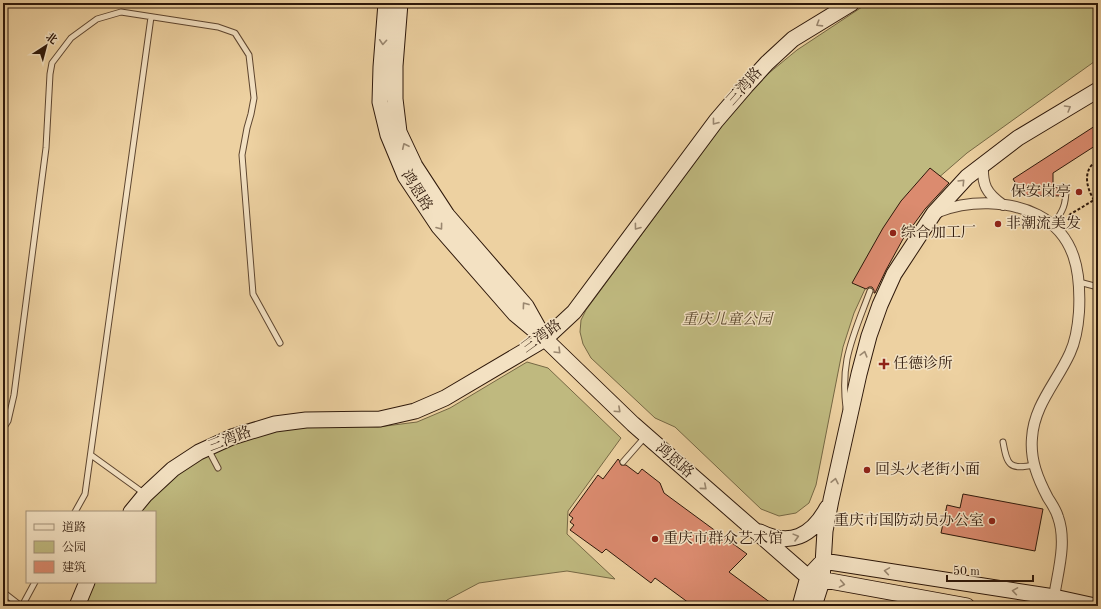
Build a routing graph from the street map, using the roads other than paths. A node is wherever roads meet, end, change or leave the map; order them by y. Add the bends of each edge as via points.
1 (4, 3) edge
2 (386, 3) edge
3 (400, 3) edge
4 (852, 3) edge
5 (3, 17) edge
6 (151, 17) junction
7 (1098, 90) edge
8 (983, 164) junction
9 (1066, 188) dead end
10 (1003, 205) junction
11 (934, 213) junction
12 (1053, 224) junction
13 (1079, 282) junction
14 (1098, 287) edge
15 (870, 291) dead end
16 (545, 339) junction
17 (280, 342) dead end
18 (847, 425) junction
19 (3, 429) edge
20 (646, 436) junction
21 (1003, 442) dead end
22 (208, 448) junction
23 (91, 455) junction
24 (623, 462) dead end
25 (1034, 465) junction
26 (218, 468) dead end
27 (145, 495) junction
28 (831, 500) junction
29 (76, 511) edge
30 (132, 511) edge
31 (746, 525) junction
32 (825, 531) junction
33 (823, 561) junction
34 (854, 565) junction
35 (815, 579) junction
36 (34, 583) edge
37 (87, 583) edge
38 (3, 592) edge
39 (1054, 597) junction
40 (21, 606) edge
41 (76, 606) edge
42 (800, 606) edge
43 (814, 606) edge
44 (967, 606) edge
45 (1095, 606) edge

1 - 5 lane
2 -> 16 main road, 鸿恩路 via 380,102 388,135 405,176 439,227 515,314
16 -> 3 main road, 鸿恩路 via 526,306 447,216 415,166 399,132 394,66
4 -> 16 main road, 三湾路 via 793,39 767,63 716,121 574,312
6 - 17 lane via 218,26 236,34 249,55 254,98 242,154 253,294
6 - 19 lane via 120,12 97,19 71,38 52,63 46,148 14,395 8,421
6 - 23 lane
8 -> 7 main road via 1018,138
8 - 10 street via 982,176 985,187 992,197
11 -> 8 main road via 967,177
9 - 12 lane via 1065,205
10 - 11 street via 964,204
10 - 12 street via 1035,214
18 -> 11 main road via 869,336 880,305 894,274
12 - 13 street via 1062,234 1074,256
13 - 14 lane
13 - 25 street via 1080,296 1074,342 1036,418 1031,454
15 - 18 lane via 853,335 847,359 844,387
16 -> 20 main road, 鸿恩路
16 - 22 main road, 三湾路 via 445,398 416,412 380,419 306,420 275,424 232,437
28 -> 18 main road
20 - 24 lane
20 -> 31 main road, 鸿恩路
21 - 25 lane via 1010,464 1020,468
22 - 26 lane
22 - 27 main road, 三湾路 via 172,469
23 - 27 lane
23 - 29 lane via 85,494
25 - 39 street via 1058,515 1061,528 1062,542
27 - 30 main road, 三湾路
31 -> 28 main road via 768,536 797,538 809,532
28 - 32 main road
31 - 35 main road, 鸿恩路
32 - 33 main road
32 - 34 main road via 833,551
33 - 34 main road
33 - 35 main road
39 -> 34 main road
35 - 42 main road
35 - 43 main road
35 -> 44 main road
36 - 40 lane
37 - 41 main road
38 - 40 lane
39 - 45 main road

